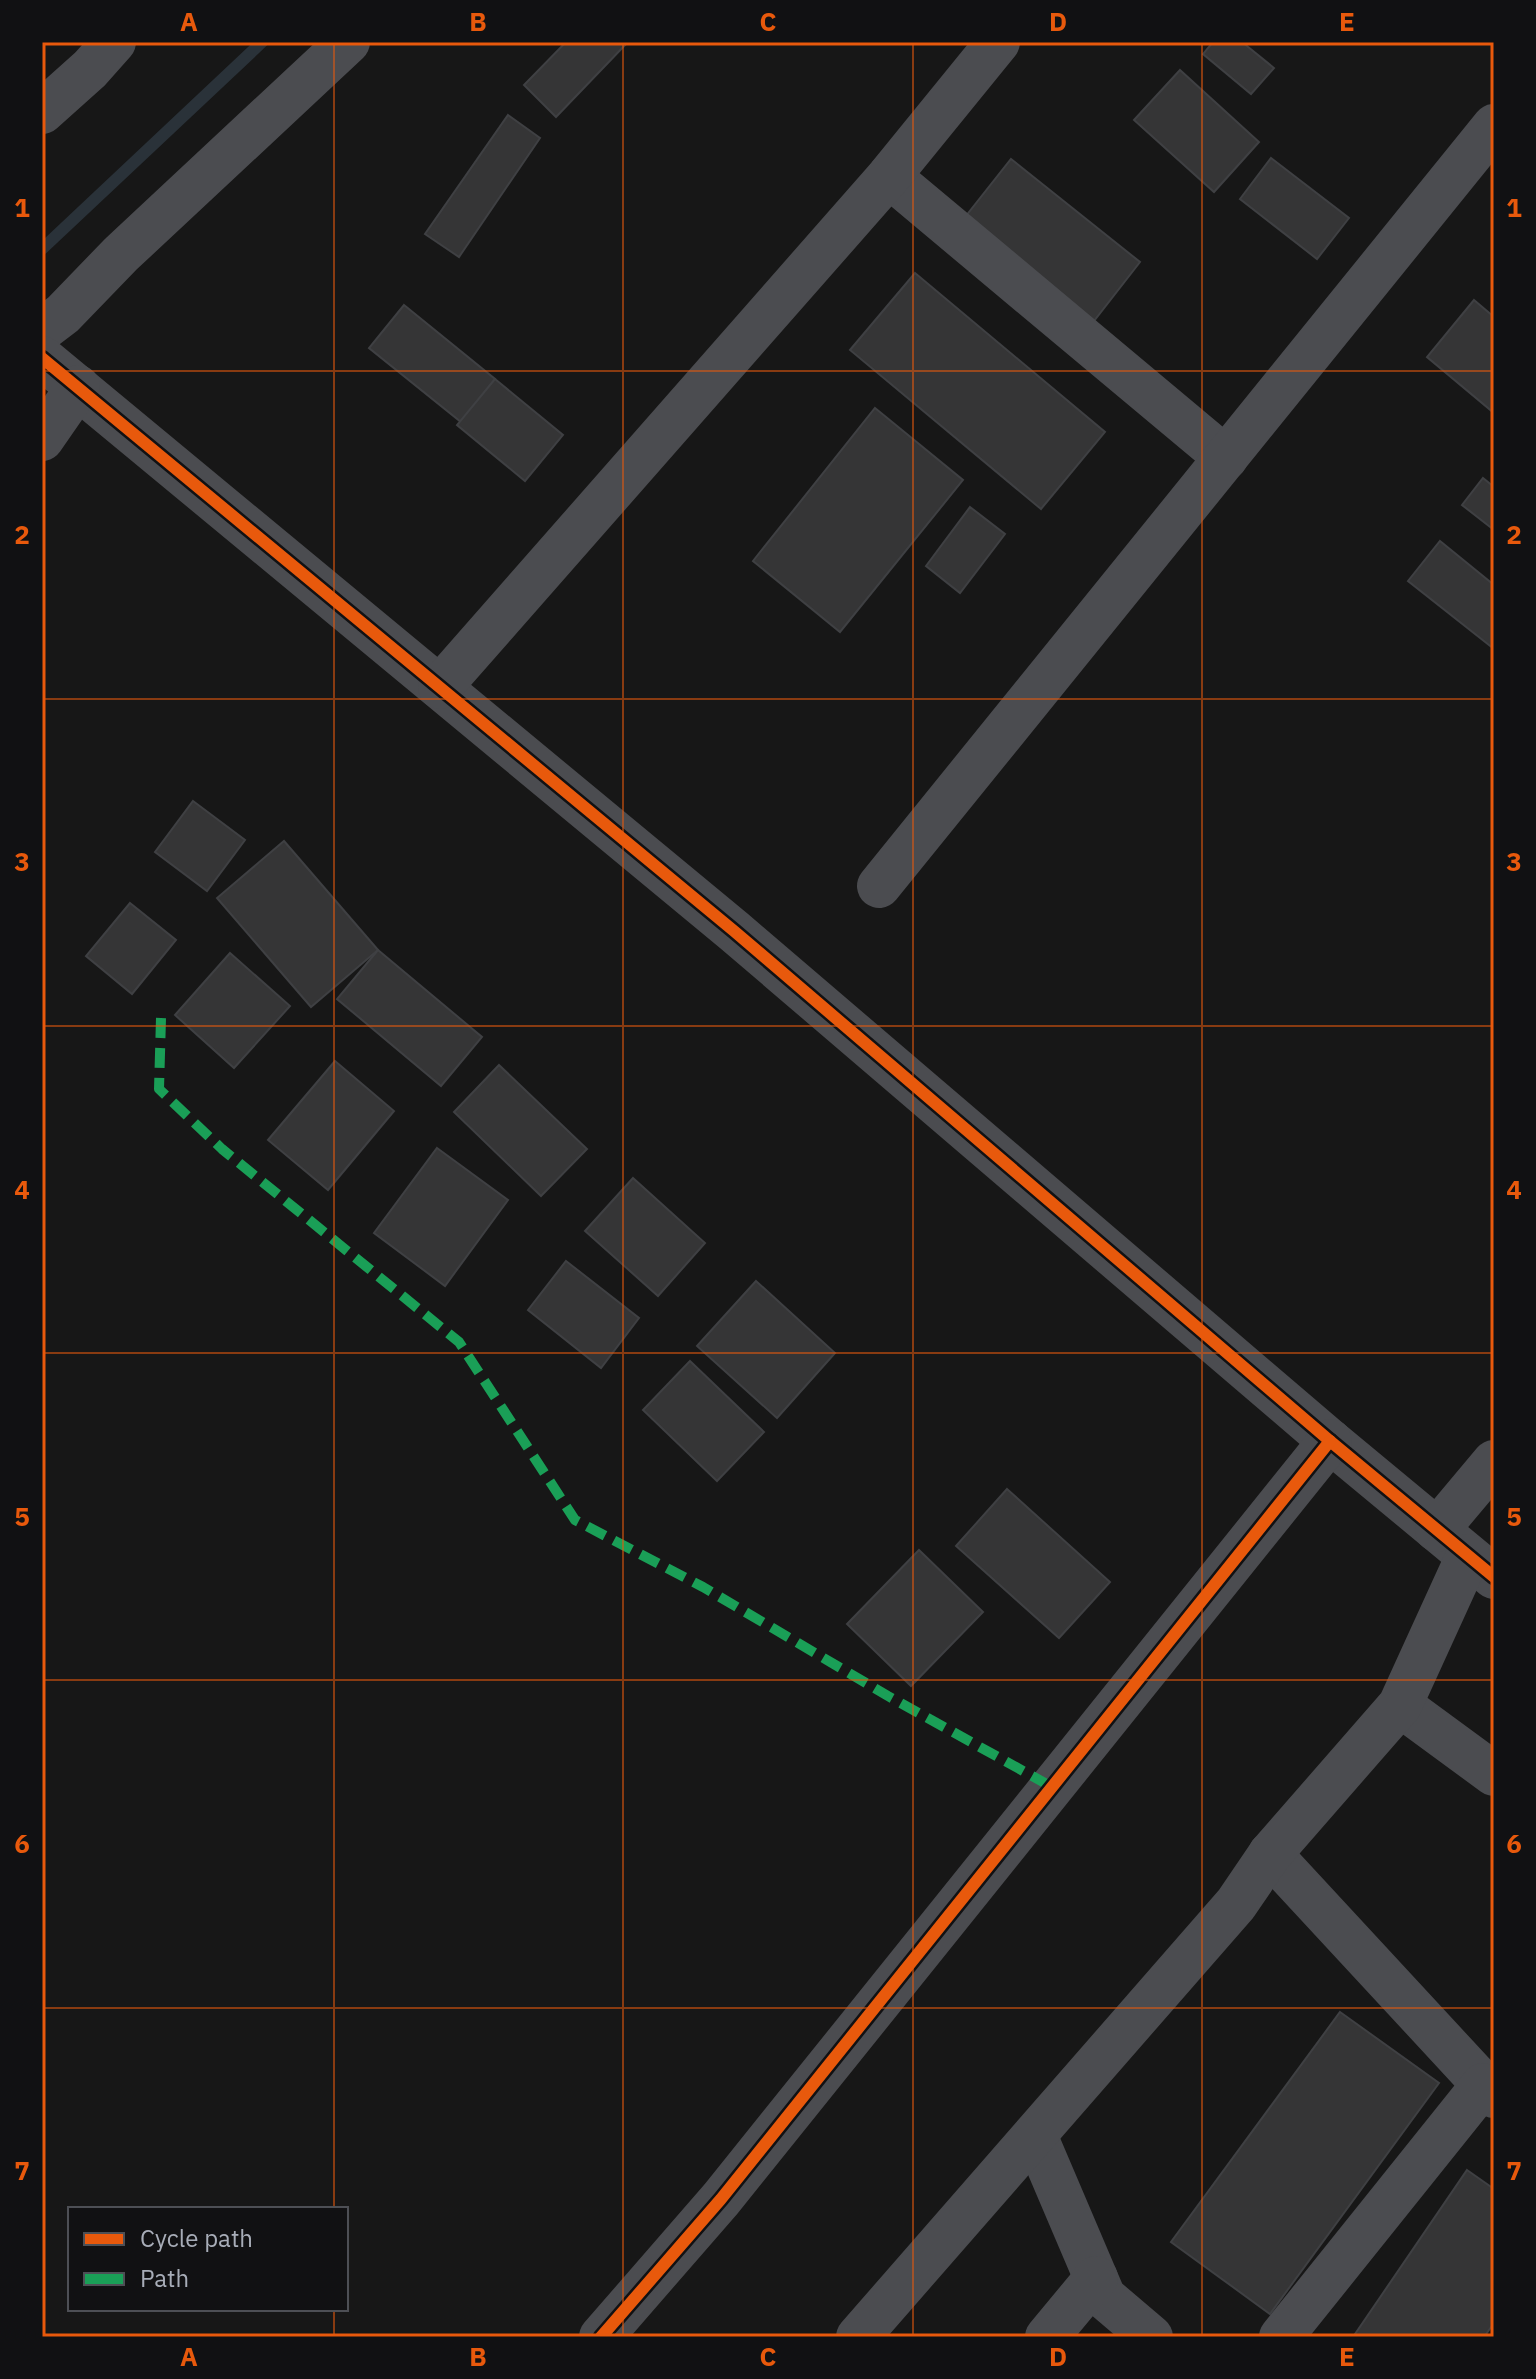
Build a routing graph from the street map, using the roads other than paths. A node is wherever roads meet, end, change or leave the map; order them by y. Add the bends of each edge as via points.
1 (114, 42) edge
2 (348, 42) edge
3 (998, 42) edge
4 (42, 112) edge
5 (1494, 126) edge
6 (889, 176) junction
7 (42, 330) edge
8 (42, 358) edge
9 (78, 387) junction
10 (42, 439) edge
11 (1226, 458) junction
12 (440, 687) junction
13 (879, 886) dead end
14 (1330, 1441) junction
15 (1494, 1462) edge
16 (1467, 1554) edge
17 (1400, 1705) junction
18 (1494, 1774) edge
19 (1270, 1854) junction
20 (1488, 2090) edge
21 (1035, 2135) junction
22 (1096, 2278) junction
23 (601, 2337) edge
24 (858, 2337) edge
25 (1047, 2337) edge
26 (1151, 2337) edge
27 (1281, 2337) edge

1 - 4 street
2 - 7 street
3 - 6 street
5 - 11 street
6 - 11 street
6 - 12 street
8 - 9 street
9 - 10 street
9 - 12 street
11 - 13 street
12 - 14 street
14 - 16 street
14 - 23 street via 721,2199
15 - 16 street
16 - 17 street
17 - 18 street
17 - 19 street
19 - 20 street
19 - 21 street via 1236,1904
20 - 27 street
21 - 22 street
21 - 24 street
22 - 25 street
22 - 26 street via 1104,2297

